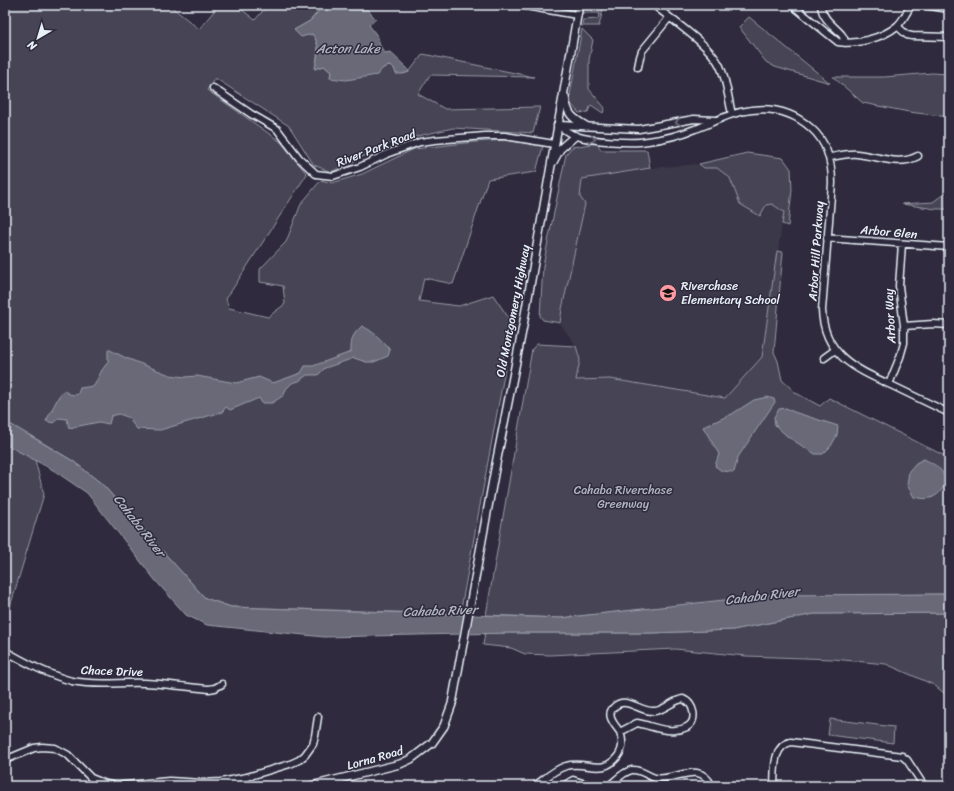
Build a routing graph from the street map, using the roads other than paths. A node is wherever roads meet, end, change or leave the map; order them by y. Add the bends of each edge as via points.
1 (520, 5) edge
2 (579, 5) edge
3 (654, 5) edge
4 (792, 5) edge
5 (821, 5) edge
6 (911, 5) edge
7 (924, 5) edge
8 (949, 9) edge
9 (577, 15) junction
10 (669, 18) junction
11 (897, 26) junction
12 (949, 37) edge
13 (845, 43) junction
14 (638, 67) dead end
15 (213, 88) dead end
16 (564, 92) junction
17 (732, 114) junction
18 (716, 120) junction
19 (557, 125) junction
20 (586, 126) junction
21 (575, 136) junction
22 (554, 144) junction
23 (918, 156) dead end
24 (830, 157) junction
25 (550, 167) junction
26 (827, 238) junction
27 (902, 244) junction
28 (949, 247) edge
29 (949, 325) edge
30 (904, 326) junction
31 (835, 350) junction
32 (824, 358) dead end
33 (889, 384) junction
34 (949, 413) edge
35 (467, 621) joint
36 (5, 652) edge
37 (222, 684) dead end
38 (318, 717) dead end
39 (620, 732) junction
40 (5, 760) edge
41 (311, 786) edge
42 (535, 786) edge
43 (563, 786) edge
44 (592, 786) edge
45 (609, 786) edge
46 (712, 786) edge
47 (774, 786) edge
48 (924, 786) edge

1 - 9 street
2 - 9 street, Old Montgomery Highway
3 - 10 street
4 - 13 street via 838,42
5 - 13 street via 821,12 844,37
6 - 11 street
7 - 8 street
9 - 16 street, Old Montgomery Highway
10 - 14 street via 642,51
10 - 17 street via 709,50 717,61 726,82
11 - 12 street via 907,35
11 - 13 street via 870,40
15 - 22 street, River Park Road via 277,129 299,158 316,174 333,176 420,142 505,136
16 - 19 street, Old Montgomery Highway
16 - 20 street via 572,116
17 - 18 street, Arbor Hill Parkway
17 - 24 street, Arbor Hill Parkway via 754,109 787,113 814,130
18 -> 20 street, Arbor Hill Parkway via 694,119 639,129
21 -> 18 street, Arbor Hill Parkway via 618,142 646,142 683,133
19 - 20 street, Arbor Hill Parkway
19 - 21 street, Arbor Hill Parkway
19 - 22 street, Old Montgomery Highway
21 - 25 street via 560,149
22 - 25 street, Old Montgomery Highway
23 - 24 street via 901,162 855,154
24 - 26 street, Arbor Hill Parkway via 832,182
25 - 35 street, Old Montgomery Highway
26 - 27 street, Arbor Glen
26 - 31 street, Arbor Hill Parkway via 822,315 827,335
27 - 28 street, Arbor Glen
27 - 30 street, Arbor Way via 900,286
29 - 30 street
30 - 33 street, Arbor Way via 903,350
31 - 32 street
31 - 33 street, Arbor Hill Parkway via 856,369
33 - 34 street, Arbor Hill Parkway
35 - 41 street, Lorna Road via 452,704 444,726 432,743 422,752 400,764
36 - 37 street, Chace Drive via 46,672 72,681 100,684 145,683 209,689
38 - 40 street via 313,744 299,760 234,780 115,786 91,778 63,752 48,747 34,748
39 - 39 street via 637,723 664,730 681,729 691,724 693,708 683,699 655,712 628,703 618,704 610,714
39 - 42 street via 620,753 609,764 603,767 566,766
43 - 44 street via 573,780
45 - 46 street via 627,771 632,770 655,778 702,774
47 - 48 street via 778,750 782,745 791,742 902,756

